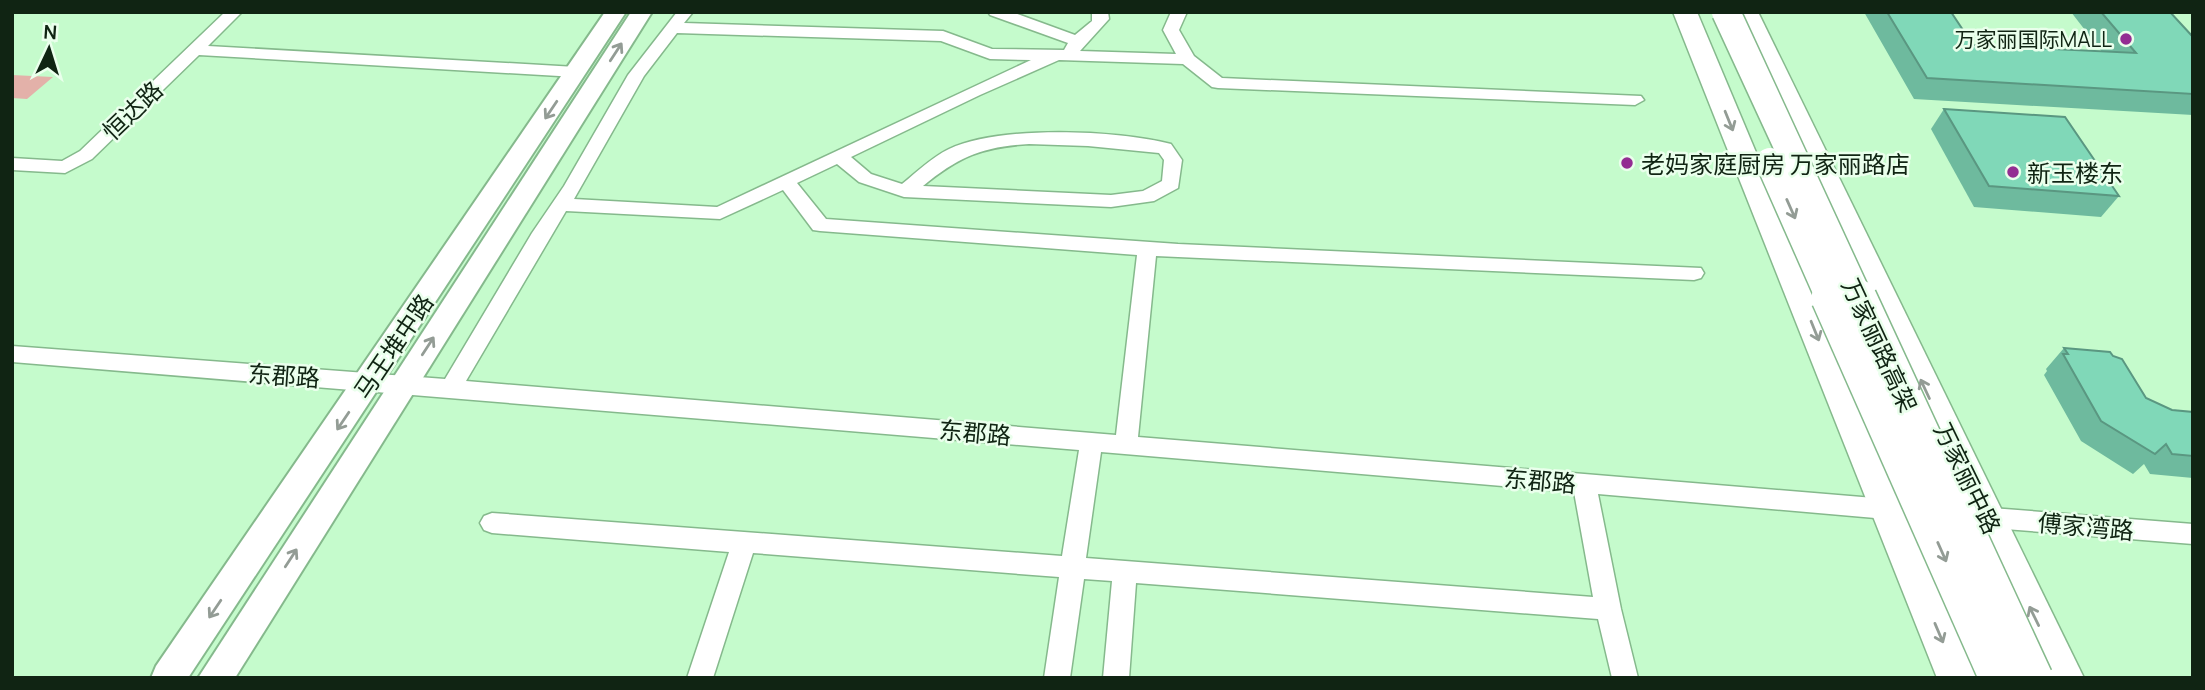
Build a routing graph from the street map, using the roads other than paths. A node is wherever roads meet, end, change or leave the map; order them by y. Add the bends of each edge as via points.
1 (234, 12) edge
2 (616, 12) edge
3 (642, 12) edge
4 (996, 12) edge
5 (1100, 12) edge
6 (1179, 12) edge
7 (1685, 12) edge
8 (1704, 12) edge
9 (1726, 12) edge
10 (1746, 12) edge
11 (681, 20) edge
12 (1073, 47) junction
13 (194, 50) junction
14 (1052, 56) junction
15 (1187, 59) junction
16 (576, 72) junction
17 (1635, 100) dead end
18 (839, 156) junction
19 (12, 164) edge
20 (786, 183) junction
21 (904, 191) junction
22 (562, 205) junction
23 (1147, 249) junction
24 (1693, 273) dead end
25 (12, 354) edge
26 (370, 382) junction
27 (403, 384) junction
28 (451, 388) junction
29 (1091, 442) junction
30 (1126, 445) junction
31 (1584, 484) junction
32 (1888, 510) junction
33 (1937, 514) joint
34 (1987, 518) junction
35 (492, 523) dead end
36 (2193, 534) edge
37 (746, 541) junction
38 (1073, 566) junction
39 (1125, 571) junction
40 (1608, 609) junction
41 (168, 678) edge
42 (215, 678) edge
43 (701, 678) edge
44 (1057, 678) edge
45 (1116, 678) edge
46 (1625, 678) edge
47 (1957, 678) edge
48 (1998, 678) edge
49 (2034, 678) edge
50 (2064, 678) edge

1 - 13 street, 恒达路
2 - 16 main road, 马王堆中路
27 -> 3 main road, 马王堆中路
4 - 12 street
5 - 12 street via 1097,26
6 - 15 street via 1171,30
7 -> 32 main road
8 -> 48 highway, 万家丽路高架, bridge
9 - 49 highway, 万家丽路高架, bridge
34 -> 10 main road, 万家丽中路
11 - 14 street via 943,36 990,54
11 - 22 street via 636,75
12 - 14 street
12 - 15 street
13 - 16 street
13 - 19 street, 恒达路 via 86,155 65,167
14 - 18 street
15 - 17 street via 1218,83
16 -> 26 main road, 马王堆中路
18 - 20 street
18 - 21 street via 864,178
20 - 22 street via 720,213
20 - 23 street via 820,225
21 - 21 street via 956,153 986,141 1102,141 1165,148 1173,160 1171,184 1147,197 1111,201
22 - 28 street
23 - 24 street
23 - 30 street
25 - 26 street, 东郡路
26 - 27 street, 东郡路
26 -> 41 main road, 马王堆中路
27 - 28 street, 东郡路
42 -> 27 main road, 马王堆中路
28 - 29 street, 东郡路
29 - 30 street, 东郡路
29 - 38 street
30 - 31 street, 东郡路
31 - 32 street, 东郡路
31 - 40 street
32 - 33 street, 东郡路
32 -> 47 main road
33 - 34 street, 傅家湾路
34 - 36 street, 傅家湾路
50 -> 34 main road, 万家丽中路
35 - 37 street
37 - 38 street
37 - 43 street
38 - 39 street
38 - 44 street
39 - 40 street
39 - 45 street
40 - 46 street

